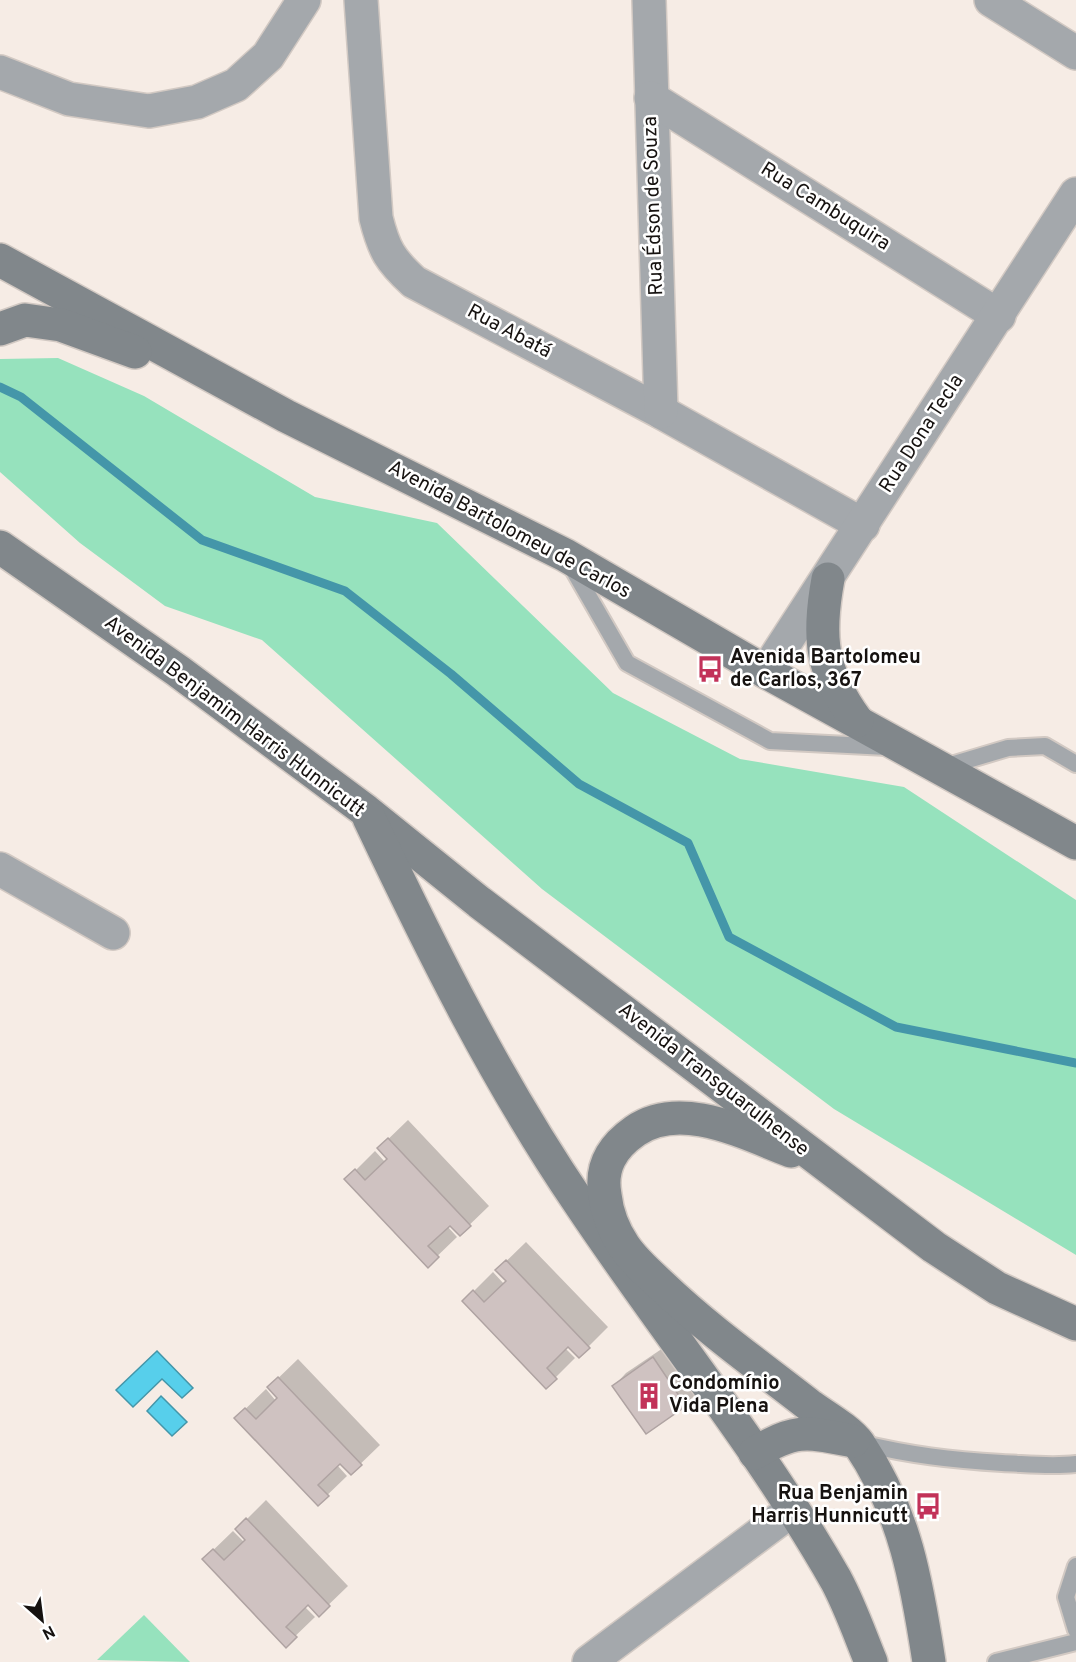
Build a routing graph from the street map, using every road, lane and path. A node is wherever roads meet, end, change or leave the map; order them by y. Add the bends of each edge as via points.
1 (304, 0) edge
2 (361, 0) edge
3 (648, 0) edge
4 (991, 0) edge
5 (1076, 53) edge
6 (0, 72) edge
7 (651, 99) junction
8 (1076, 194) edge
9 (0, 260) edge
10 (999, 316) junction
11 (0, 328) edge
12 (661, 412) junction
13 (286, 416) junction
14 (863, 525) junction
15 (3, 547) edge
16 (565, 555) junction
17 (828, 579) junction
18 (766, 672) junction
19 (860, 725) junction
20 (900, 747) junction
21 (1076, 764) edge
22 (940, 768) junction
23 (366, 811) junction
24 (1076, 843) edge
25 (0, 869) edge
26 (113, 933) dead end
27 (820, 1162) junction
28 (1071, 1321) edge
29 (857, 1442) junction
30 (755, 1453) junction
31 (1076, 1464) edge
32 (792, 1510) junction
33 (1076, 1566) edge
34 (837, 1582) junction
35 (1076, 1630) edge
36 (1076, 1642) edge
37 (589, 1662) edge
38 (871, 1662) edge
39 (894, 1662) edge
40 (928, 1662) edge
41 (996, 1662) edge

1 - 6 street via 268,56 236,85 197,102 149,111 69,99
2 - 12 street, Rua Abatá via 376,218 382,245 393,263 414,282
3 - 7 street, Rua Édson de Souza
4 - 5 street
7 - 10 street, Rua Cambuquira
7 - 12 street, Rua Édson de Souza
8 - 10 street, Rua Dona Tecla
9 - 13 main road, Avenida Bartolomeu de Carlos
10 - 14 street, Rua Dona Tecla
11 - 13 main road via 25,320 61,325
12 - 14 street, Rua Abatá
13 - 16 main road, Avenida Bartolomeu de Carlos
14 - 17 street, Rua Dona Tecla
15 - 23 main road, Avenida Benjamim Harris Hunnicutt
16 - 18 main road, Avenida Bartolomeu de Carlos
16 - 20 lane via 627,663 770,741
17 - 18 street, Rua Dona Tecla
17 - 19 main road via 821,637 825,663 845,705
18 - 19 main road, Avenida Bartolomeu de Carlos
19 - 20 main road, Avenida Bartolomeu de Carlos
20 - 22 main road, Avenida Bartolomeu de Carlos
21 - 22 lane via 1045,746 1008,748
22 - 24 main road, Avenida Bartolomeu de Carlos
23 - 27 main road, Avenida Transguarulhense
23 - 30 main road, Avenida Benjamim Harris Hunnicutt via 438,964 517,1104 578,1202
25 - 26 street
27 - 28 main road, Avenida Transguarulhense via 997,1288
27 - 29 main road via 715,1123 659,1120 636,1130 616,1146 604,1165 603,1186 607,1212 624,1246 640,1265 682,1306
29 - 30 main road via 814,1433 796,1434 780,1438
29 - 31 lane via 912,1456
29 - 40 main road via 889,1499 907,1544 916,1576
30 - 32 main road, Avenida Benjamim Harris Hunnicutt
32 - 34 main road, Avenida Benjamim Harris Hunnicutt
32 - 37 street
33 - 35 lane via 1066,1597
34 - 38 main road, Avenida Benjamim Harris Hunnicutt
34 - 39 main road via 886,1656
36 - 41 lane

